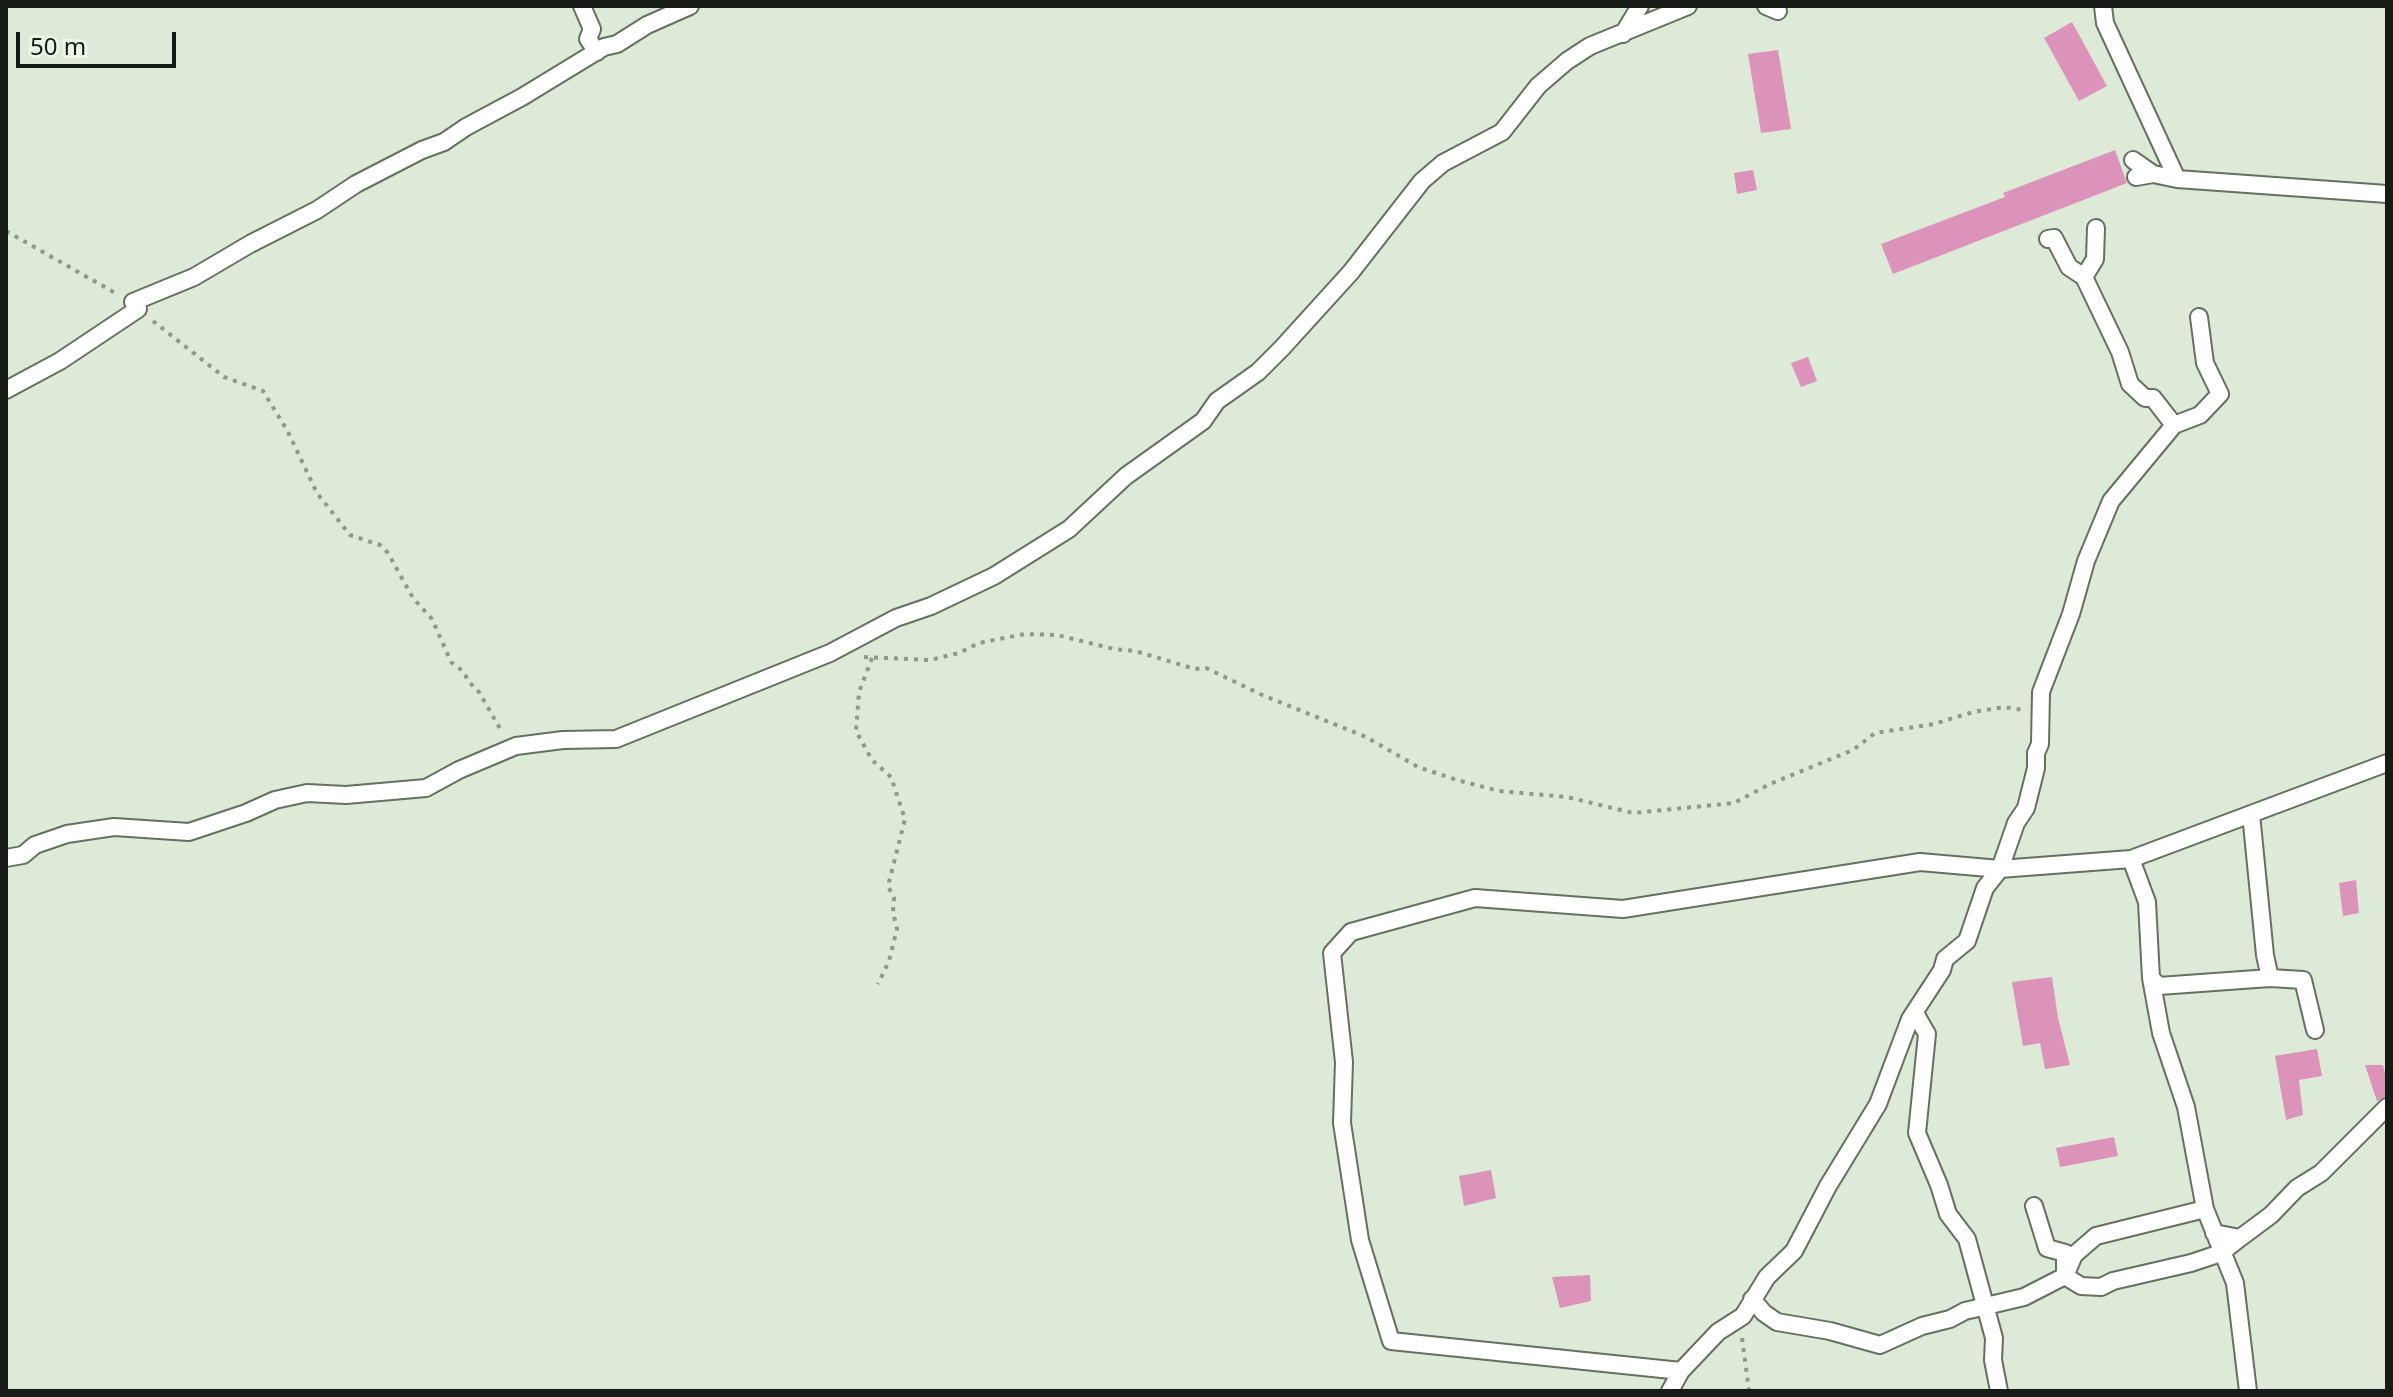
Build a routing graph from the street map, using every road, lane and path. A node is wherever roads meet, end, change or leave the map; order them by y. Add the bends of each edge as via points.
1 (582, 6) edge
2 (690, 6) edge
3 (1640, 6) edge
4 (1688, 6) edge
5 (2103, 6) edge
6 (1623, 34) junction
7 (597, 52) junction
8 (2133, 160) dead end
9 (2153, 174) junction
10 (2136, 177) dead end
11 (2177, 179) junction
12 (2387, 194) edge
13 (2096, 228) dead end
14 (6, 231) edge
15 (2048, 239) dead end
16 (2084, 277) junction
17 (136, 306) junction
18 (2199, 317) dead end
19 (6, 390) edge
20 (2174, 425) junction
21 (862, 657) dead end
22 (872, 658) junction
23 (2040, 709) junction
24 (516, 746) junction
25 (2387, 763) edge
26 (2251, 814) junction
27 (6, 858) edge
28 (2131, 859) junction
29 (2000, 869) junction
30 (2151, 978) junction
31 (2270, 978) junction
32 (878, 984) dead end
33 (1915, 1013) junction
34 (2315, 1030) dead end
35 (2387, 1107) edge
36 (2034, 1206) dead end
37 (2205, 1209) junction
38 (2214, 1233) junction
39 (2240, 1238) junction
40 (2221, 1253) junction
41 (2065, 1276) junction
42 (1752, 1299) junction
43 (2008, 1301) junction
44 (1986, 1306) junction
45 (1743, 1316) junction
46 (1994, 1338) junction
47 (1681, 1371) junction
48 (1670, 1391) edge
49 (1749, 1391) edge
50 (1999, 1391) edge
51 (2248, 1391) edge

1 - 7 street via 592,29 588,39
2 - 7 street
3 - 6 street
4 - 6 street
5 - 11 street via 2105,23
6 - 24 street via 1567,61 1538,86 1502,132 1443,163 1422,181 1351,272 1258,372 1051,541 994,576 830,653 616,739
7 - 17 street via 444,142 356,184
8 - 9 street
9 - 10 street
9 - 11 street
11 - 12 street
13 - 16 street via 2095,259
14 - 17 path
15 - 16 street via 2054,238 2069,267
16 - 20 street via 2130,384 2145,398 2153,398
17 - 19 street via 60,361
17 - 24 path via 224,377 263,391 317,493 350,535 388,553 413,598 432,619 451,662 464,672
18 - 20 street via 2205,363 2220,394 2200,415
20 - 23 street via 2111,501 2041,692
21 - 22 path
22 - 23 path via 930,660 979,643 1025,634 1057,635 1206,668 1366,737 1418,767 1457,780 1633,813 1734,803 1853,750 1875,733 2004,707
22 - 32 path via 859,692 856,731 872,760 891,777 905,819 888,886 897,929
23 - 29 street via 2036,768 2026,808
24 - 27 street via 426,788 307,793 189,832 90,830
25 - 26 street
26 - 28 street
26 - 31 street
28 - 29 street
28 - 30 street via 2147,902
29 - 33 street via 1985,888 1967,941 1945,959
29 - 47 street via 1920,862 1623,909 1475,898 1351,932 1332,953 1344,1062 1342,1123 1360,1240 1391,1341
30 - 31 street via 2159,986
30 - 37 street via 2161,1033 2186,1107
31 - 34 street via 2303,980
33 - 42 street via 1878,1104 1794,1251
33 - 44 street via 1927,1034 1917,1133 1948,1214 1967,1239
35 - 39 street via 2321,1173
36 - 41 street via 2047,1248 2065,1253
37 - 38 street
37 - 41 street via 2096,1236 2074,1255
38 - 39 street
38 - 40 street
39 - 40 street
40 - 41 street via 2101,1287 2081,1286
40 - 51 street via 2235,1283
41 - 43 street
42 - 44 street via 1777,1322 1880,1345
42 - 45 street
43 - 44 street
43 - 46 street
44 - 46 street
45 - 47 street via 1718,1332
45 - 49 path
46 - 50 street
47 - 48 street

